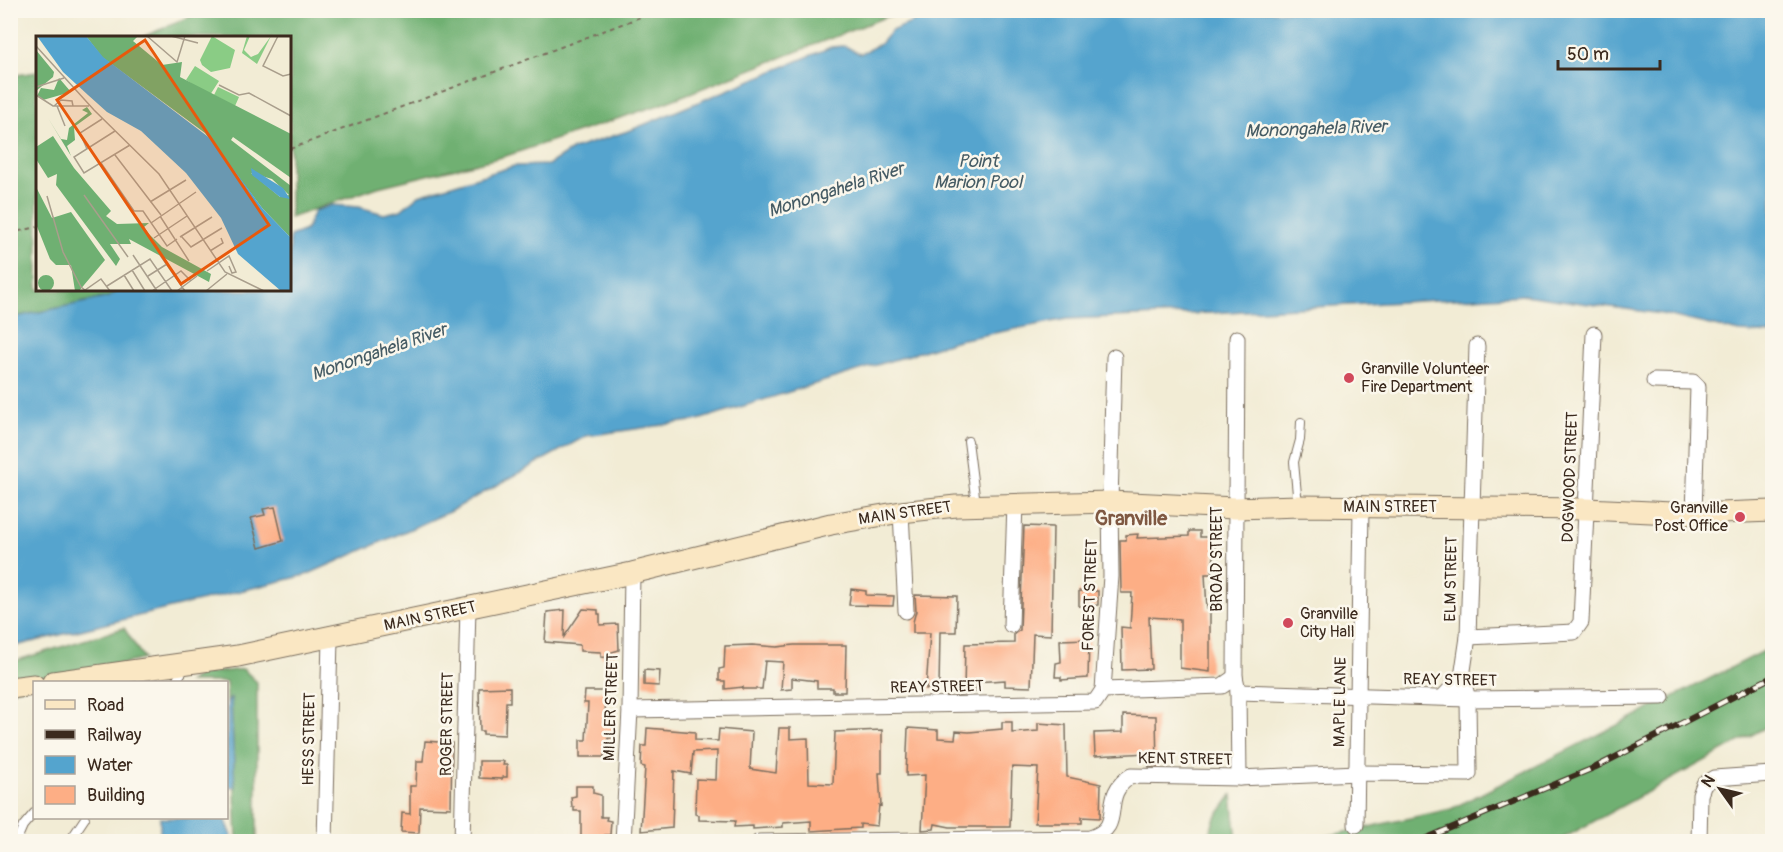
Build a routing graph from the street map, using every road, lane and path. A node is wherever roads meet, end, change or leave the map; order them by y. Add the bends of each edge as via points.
1 (659, 10) edge
2 (291, 149) edge
3 (36, 227) edge
4 (10, 233) edge
5 (1594, 334) dead end
6 (1237, 338) dead end
7 (1477, 346) dead end
8 (1114, 357) dead end
9 (1654, 381) dead end
10 (1301, 422) dead end
11 (968, 441) dead end
12 (1110, 502) junction
13 (1015, 503) junction
14 (977, 505) junction
15 (1299, 506) junction
16 (1470, 507) junction
17 (1234, 508) junction
18 (1361, 508) junction
19 (1586, 509) junction
20 (1773, 511) edge
21 (901, 512) junction
22 (1694, 514) junction
23 (632, 573) junction
24 (468, 607) junction
25 (906, 611) dead end
26 (1011, 626) dead end
27 (1468, 637) junction
28 (330, 638) junction
29 (188, 663) junction
30 (1235, 677) junction
31 (1462, 677) junction
32 (60, 681) edge
33 (177, 681) edge
34 (33, 685) edge
35 (10, 688) edge
36 (1103, 690) junction
37 (1238, 692) junction
38 (1358, 697) junction
39 (1443, 697) junction
40 (1662, 697) dead end
41 (1468, 699) junction
42 (630, 710) junction
43 (1358, 773) junction
44 (1773, 774) edge
45 (1239, 778) junction
46 (33, 814) edge
47 (84, 819) edge
48 (1356, 825) dead end
49 (1109, 836) edge
50 (16, 842) edge
51 (69, 842) edge
52 (325, 842) edge
53 (462, 842) edge
54 (624, 842) edge
55 (759, 842) edge
56 (1699, 842) edge

1 - 2 path
3 - 4 path
5 - 19 street, DOGWOOD STREET
6 - 17 street, BROAD STREET
7 - 16 street, ELM STREET
8 - 12 street, FOREST STREET
9 - 22 street via 1693,382 1698,387
10 - 15 lane via 1294,462
11 - 14 lane
12 - 13 main road, MAIN STREET
12 - 17 main road, MAIN STREET
12 - 36 street, FOREST STREET via 1111,576
13 - 14 main road, MAIN STREET
13 - 26 street
14 - 21 main road, MAIN STREET
15 - 17 main road, MAIN STREET
15 - 18 main road, MAIN STREET
16 - 18 main road, MAIN STREET
16 - 19 main road, MAIN STREET
16 - 27 street, ELM STREET
17 - 30 street, BROAD STREET
18 - 38 street, MAPLE LANE
19 - 22 main road, MAIN STREET
19 - 27 street, DOGWOOD STREET via 1581,622 1574,632
20 - 22 main road, MAIN STREET
21 - 23 main road, MAIN STREET via 808,530
21 - 25 street
23 - 24 main road, MAIN STREET
23 - 42 street, MILLER STREET
24 - 28 main road, MAIN STREET
24 - 53 street, ROGER STREET
27 - 31 street, ELM STREET
28 - 29 main road, MAIN STREET
28 - 52 street, HESS STREET
29 - 32 main road, MAIN STREET
29 - 33 lane
30 - 36 street, REAY STREET via 1222,686
30 - 37 street, BROAD STREET
31 - 39 street
31 - 41 street
34 - 35 main road
36 - 42 street, REAY STREET via 1095,702
37 - 38 street, REAY STREET
37 - 45 street, BROAD STREET
38 - 39 street, REAY STREET
38 - 43 street, MAPLE LANE
39 - 41 street, REAY STREET
40 - 41 street, REAY STREET
41 - 43 street, KENT STREET via 1468,774
42 - 54 street, MILLER STREET
43 - 45 street, KENT STREET
43 - 48 street, MAPLE LANE
44 - 56 street via 1714,778 1704,784 1700,795
45 - 49 street, KENT STREET via 1131,776 1115,790
46 - 50 lane
47 - 51 lane
49 - 55 street, KENT STREET

